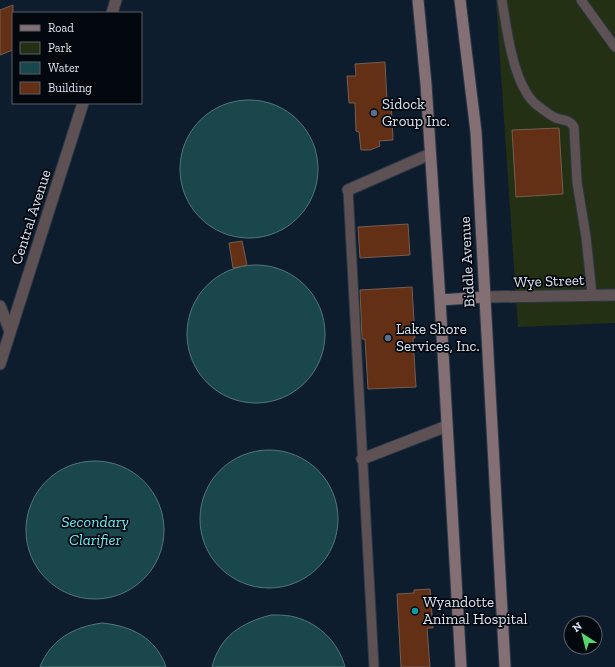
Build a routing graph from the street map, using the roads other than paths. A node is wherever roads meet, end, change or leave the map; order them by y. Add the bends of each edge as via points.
1 (116, 0) edge
2 (418, 0) edge
3 (460, 0) edge
4 (502, 0) edge
5 (581, 0) edge
6 (112, 12) edge
7 (615, 47) edge
8 (83, 104) edge
9 (430, 154) junction
10 (348, 190) joint
11 (592, 294) junction
12 (615, 294) edge
13 (484, 297) junction
14 (440, 300) junction
15 (0, 306) edge
16 (10, 331) junction
17 (0, 364) edge
18 (447, 426) junction
19 (362, 459) junction
20 (374, 667) edge
21 (461, 667) edge
22 (504, 667) edge

1 - 6 street
2 - 9 main road, Biddle Avenue
3 - 13 main road, Biddle Avenue via 476,132
4 - 11 lane via 510,44 525,91 547,113 566,120 574,127 577,182
5 - 7 lane
8 - 16 street, Central Avenue
9 - 10 street
9 - 14 main road, Biddle Avenue
10 - 19 lane
11 - 12 street, Wye Street
11 - 13 street, Wye Street
13 - 14 main road
13 - 22 main road, Biddle Avenue
14 - 18 main road, Biddle Avenue
15 - 16 street
16 - 17 street, Central Avenue
18 - 19 street
18 - 21 main road, Biddle Avenue
19 - 20 lane

